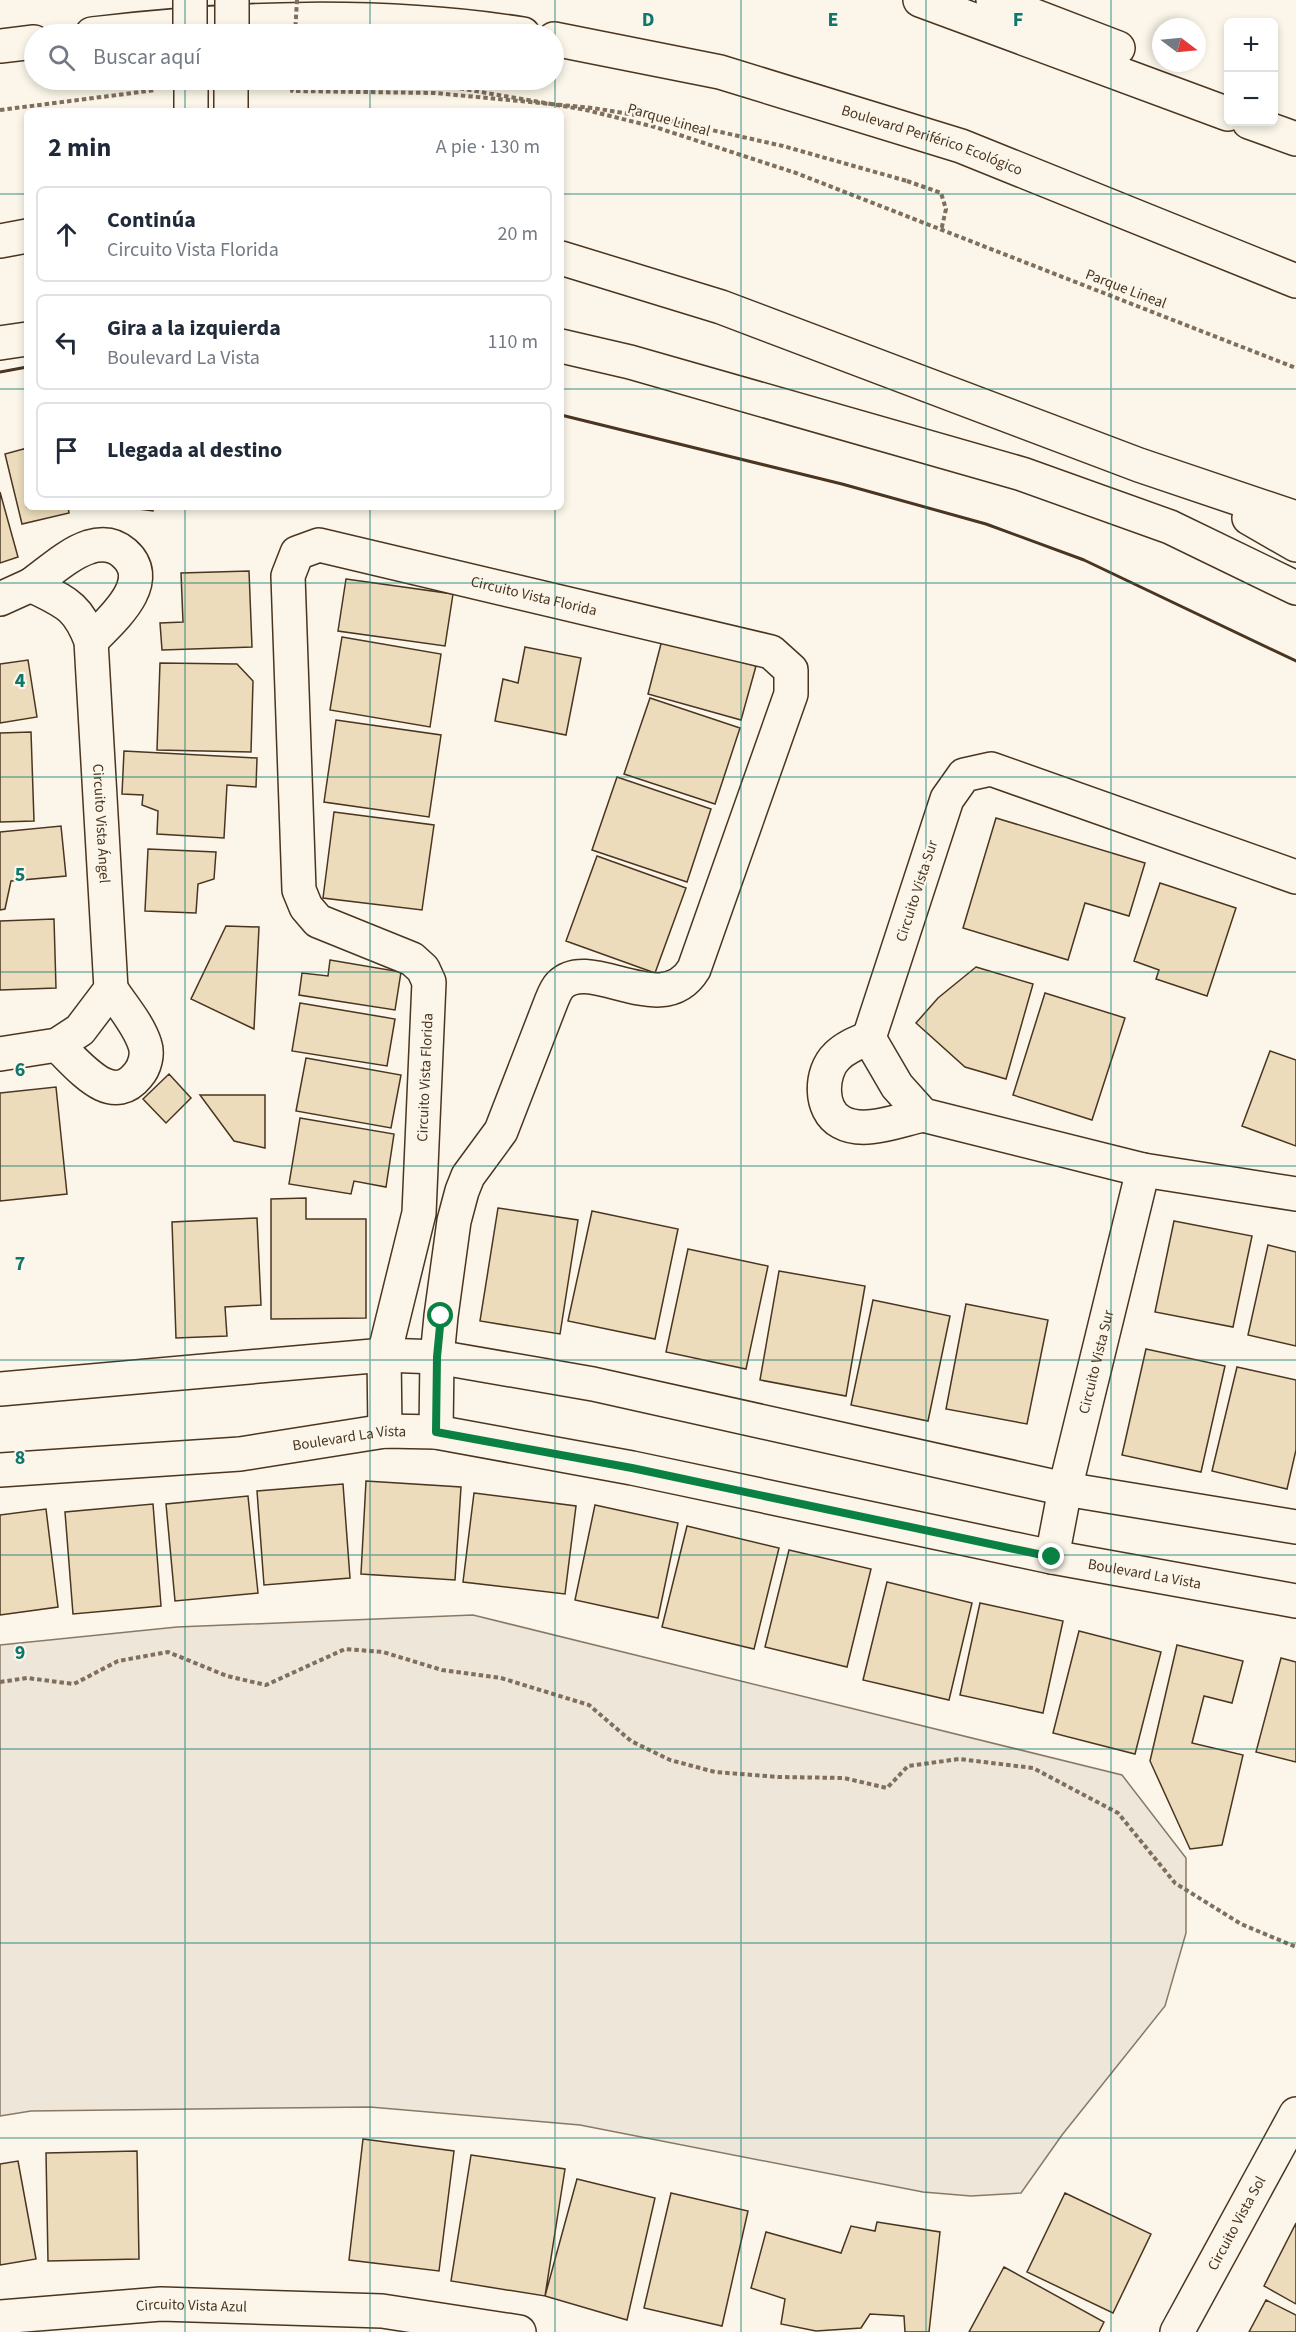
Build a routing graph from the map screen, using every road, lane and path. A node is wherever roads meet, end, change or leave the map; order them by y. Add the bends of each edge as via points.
1 (190, 0) edge
2 (232, 0) edge
3 (297, 0) edge
4 (921, 0) edge
5 (993, 0) edge
6 (190, 24) edge
7 (221, 24) edge
8 (232, 24) edge
9 (296, 24) edge
10 (457, 24) edge
11 (564, 41) edge
12 (24, 43) edge
13 (0, 46) edge
14 (142, 90) edge
15 (180, 90) edge
16 (242, 90) edge
17 (292, 90) edge
18 (469, 90) edge
19 (1224, 90) edge
20 (189, 108) edge
21 (233, 108) edge
22 (0, 110) edge
23 (1278, 111) edge
24 (1224, 113) edge
25 (1296, 118) edge
26 (1260, 126) edge
27 (1296, 139) edge
28 (941, 231) junction
29 (24, 237) edge
30 (0, 241) edge
31 (564, 259) edge
32 (1296, 281) edge
33 (24, 340) edge
34 (0, 344) edge
35 (564, 347) edge
36 (1296, 368) edge
37 (1139, 465) junction
38 (1296, 518) edge
39 (1296, 545) edge
40 (31, 585) junction
41 (1296, 588) edge
42 (0, 599) edge
43 (91, 640) junction
44 (1296, 877) edge
45 (111, 988) junction
46 (869, 1038) junction
47 (57, 1045) junction
48 (0, 1054) edge
49 (923, 1115) junction
50 (1143, 1170) junction
51 (1296, 1194) edge
52 (419, 1213) junction
53 (454, 1221) junction
54 (384, 1355) junction
55 (437, 1357) junction
56 (0, 1389) edge
57 (385, 1431) junction
58 (436, 1432) junction
59 (0, 1470) edge
60 (1065, 1488) junction
61 (1296, 1527) edge
62 (1052, 1557) junction
63 (1296, 1601) edge
64 (0, 1682) edge
65 (1296, 1947) edge
66 (1296, 2114) edge
67 (0, 2317) edge
68 (377, 2322) edge
69 (519, 2332) edge
70 (1177, 2332) edge

1 - 6 main road, bridge
2 - 8 main road, bridge
3 - 9 path, bridge
4 - 24 main road
5 - 19 main road
7 - 10 main road via 298,18
11 - 32 main road, Boulevard Periférico Ecológico via 720,72 961,146
12 - 13 main road
14 - 22 path
15 - 20 main road, bridge
16 - 21 main road, bridge
17 - 28 path, bridge via 447,94 593,108 671,121 783,146 940,193 946,209
18 - 28 path, Parque Lineal via 586,110 726,149
23 - 25 main road
26 - 27 main road
28 - 36 path, Parque Lineal
29 - 30 main road
31 - 37 main road via 721,307
33 - 34 main road
35 - 41 main road via 1022,474 1170,527
37 - 38 main road
37 - 39 main road
40 - 42 main road
40 - 43 main road, Circuito Vista Ángel via 65,603 82,618
40 - 43 main road via 72,555 90,547 111,544 125,553 135,572 133,590 122,609
43 - 45 main road, Circuito Vista Ángel
44 - 46 main road, Circuito Vista Sur via 991,769 964,775 947,799
45 - 47 main road via 80,1030
45 - 47 main road via 147,1053 132,1083 117,1089 104,1087
46 - 49 main road via 897,1086
46 - 49 main road via 848,1046 835,1058 827,1073 824,1095 829,1112 841,1122 860,1126
47 - 48 main road
49 - 50 main road
50 - 51 main road
50 - 60 main road, Circuito Vista Sur
52 - 53 main road
52 - 53 main road, Circuito Vista Florida via 429,982 412,959 318,921 299,890 288,576 297,553 318,545 771,652 791,670 791,694 686,983 668,992 578,977 561,985 550,1002 501,1131 468,1176
52 - 54 main road, Circuito Vista Florida
53 - 55 main road, Circuito Vista Florida
54 - 55 main road
54 - 56 main road
54 - 57 main road, Circuito Vista Florida
55 - 58 main road, Circuito Vista Florida
55 - 60 main road via 593,1384
57 - 58 main road, Boulevard La Vista
57 - 59 main road, Boulevard La Vista via 240,1454
58 - 62 main road, Boulevard La Vista via 632,1468
60 - 61 main road
60 - 62 main road, Circuito Vista Sur
62 - 63 main road, Boulevard La Vista
64 - 65 path via 27,1678 74,1684 118,1661 168,1652 227,1676 266,1684 345,1649 383,1652 442,1670 501,1678 589,1705 631,1741 670,1760 715,1772 843,1778 887,1788 908,1766 959,1759 1033,1768 1118,1812 1175,1883 1241,1924
66 - 70 main road, Circuito Vista Sol
67 - 68 main road, Circuito Vista Azul via 161,2304
68 - 69 main road, Circuito Vista Azul

